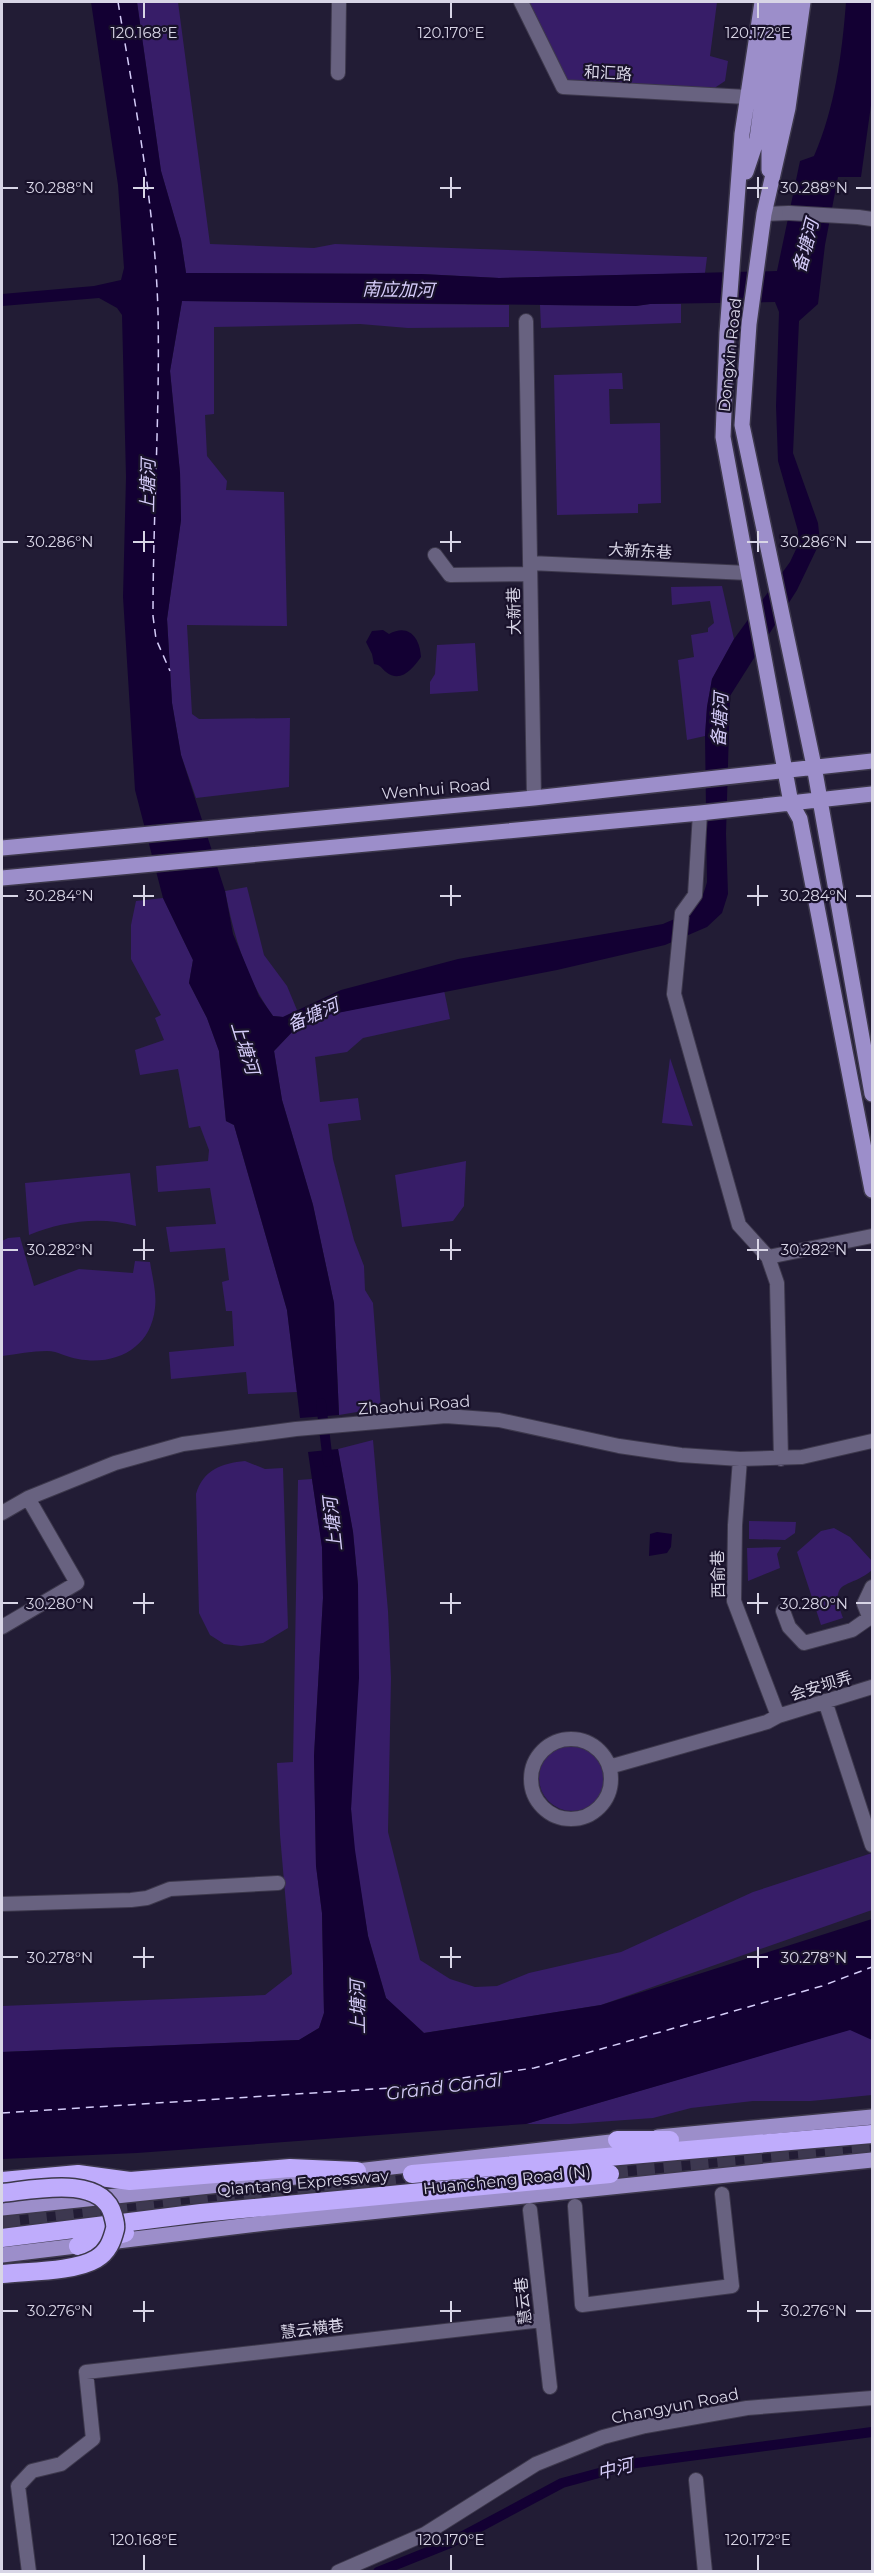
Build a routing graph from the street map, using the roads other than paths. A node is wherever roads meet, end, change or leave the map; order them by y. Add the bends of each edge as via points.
1 (339, 2) edge
2 (521, 2) edge
3 (762, 2) edge
4 (775, 2) edge
5 (788, 2) edge
6 (804, 2) edge
7 (338, 73) dead end
8 (747, 98) junction
9 (770, 194) junction
10 (739, 195) junction
11 (764, 214) junction
12 (873, 219) edge
13 (526, 321) dead end
14 (435, 555) dead end
15 (530, 568) junction
16 (748, 573) junction
17 (873, 761) edge
18 (814, 766) junction
19 (785, 769) junction
20 (873, 794) edge
21 (534, 798) junction
22 (821, 799) junction
23 (791, 803) junction
24 (700, 813) junction
25 (2, 848) edge
26 (2, 878) edge
27 (873, 1094) edge
28 (873, 1190) edge
29 (873, 1236) edge
30 (768, 1257) junction
31 (873, 1441) edge
32 (780, 1459) junction
33 (740, 1460) junction
34 (28, 1498) junction
35 (2, 1513) edge
36 (873, 1587) edge
37 (783, 1611) dead end
38 (872, 1616) edge
39 (2, 1627) edge
40 (873, 1688) edge
41 (825, 1701) junction
42 (778, 1716) junction
43 (609, 1767) junction
44 (873, 1845) edge
45 (279, 1883) dead end
46 (2, 1904) edge
47 (873, 2117) edge
48 (873, 2134) edge
49 (837, 2138) junction
50 (617, 2140) junction
51 (873, 2160) edge
52 (357, 2170) junction
53 (412, 2174) tunnel mouth
54 (610, 2174) tunnel mouth
55 (2, 2181) edge
56 (2, 2193) edge
57 (722, 2194) dead end
58 (283, 2204) junction
59 (575, 2206) dead end
60 (2, 2208) edge
61 (530, 2210) dead end
62 (2, 2238) edge
63 (78, 2246) junction
64 (2, 2254) edge
65 (2, 2274) edge
66 (542, 2320) junction
67 (550, 2387) dead end
68 (873, 2398) edge
69 (696, 2480) dead end
70 (29, 2571) edge
71 (338, 2571) edge
72 (705, 2571) edge

1 - 7 street
2 - 8 street, 和汇路 via 563,87
3 - 8 main road, Dongxin Road
4 - 10 main road, Dongxin Road via 757,139
5 - 9 main road, Dongxin Road via 769,147
6 - 9 main road, Dongxin Road via 789,108
8 - 10 main road, Dongxin Road
9 - 11 main road, Dongxin Road
10 - 16 main road, Dongxin Road via 723,437
11 - 12 street, bridge
11 - 18 main road, Dongxin Road via 749,324 742,425
13 - 15 street, 大新巷
14 - 15 street, 大新东巷 via 450,575
15 - 16 street, 大新东巷
15 - 21 street, 大新巷
16 - 19 main road, Dongxin Road
17 - 18 main road, Wenhui Road
18 - 19 main road, Wenhui Road
18 - 22 main road, Dongxin Road
19 - 21 main road, Wenhui Road
19 - 23 main road, Dongxin Road
20 - 22 main road
21 - 25 main road, Wenhui Road
22 - 23 main road
22 - 27 main road, Dongxin Road
23 - 24 main road
23 - 28 main road, Dongxin Road via 800,819
24 - 26 main road
24 - 30 street via 695,895 682,913 674,994 739,1225
29 - 30 street
30 - 32 street via 777,1283
31 - 32 street, Zhaohui Road via 827,1453
32 - 33 street, Zhaohui Road
33 - 34 street, Zhaohui Road via 619,1446 474,1417 446,1416 183,1444 115,1463
33 - 42 street, 西俞巷 via 734,1601
34 - 35 street, Zhaohui Road
34 - 39 street via 77,1583
36 - 38 street via 864,1604
37 - 38 street via 789,1627 804,1643 852,1630
40 - 41 street, 会安坝弄
41 - 42 street, 会安坝弄
41 - 44 street
42 - 43 street, 会安坝弄
43 - 43 street via 590,1744 565,1740 542,1751 531,1774 532,1787 537,1800 551,1813 570,1819 584,1817 605,1801 610,1788
45 - 46 street via 170,1889 131,1900
47 - 50 main road, Huancheng Road (N)
48 - 49 highway, Qiantang Expressway
49 - 50 highway
49 - 53 highway, Qiantang Expressway
50 - 52 main road, Huancheng Road (N)
51 - 63 main road, Huancheng Road (N)
52 - 55 highway via 290,2168 114,2181 78,2174
52 - 60 main road, Huancheng Road (N)
54 - 58 highway, Qiantang Expressway
56 - 65 highway, bridge via 75,2188 96,2193 111,2207 116,2225 110,2247 97,2259 79,2266
57 - 59 street via 732,2286 582,2305
58 - 62 highway, Qiantang Expressway
58 - 63 highway via 134,2230
61 - 66 street, 慧云巷
63 - 64 main road, Huancheng Road (N)
66 - 67 street, 慧云巷
66 - 70 street, 慧云横巷 via 86,2372 93,2439 61,2464 32,2471 18,2486
68 - 71 street, Changyun Road via 747,2408 603,2437 536,2464 425,2534
69 - 72 street

